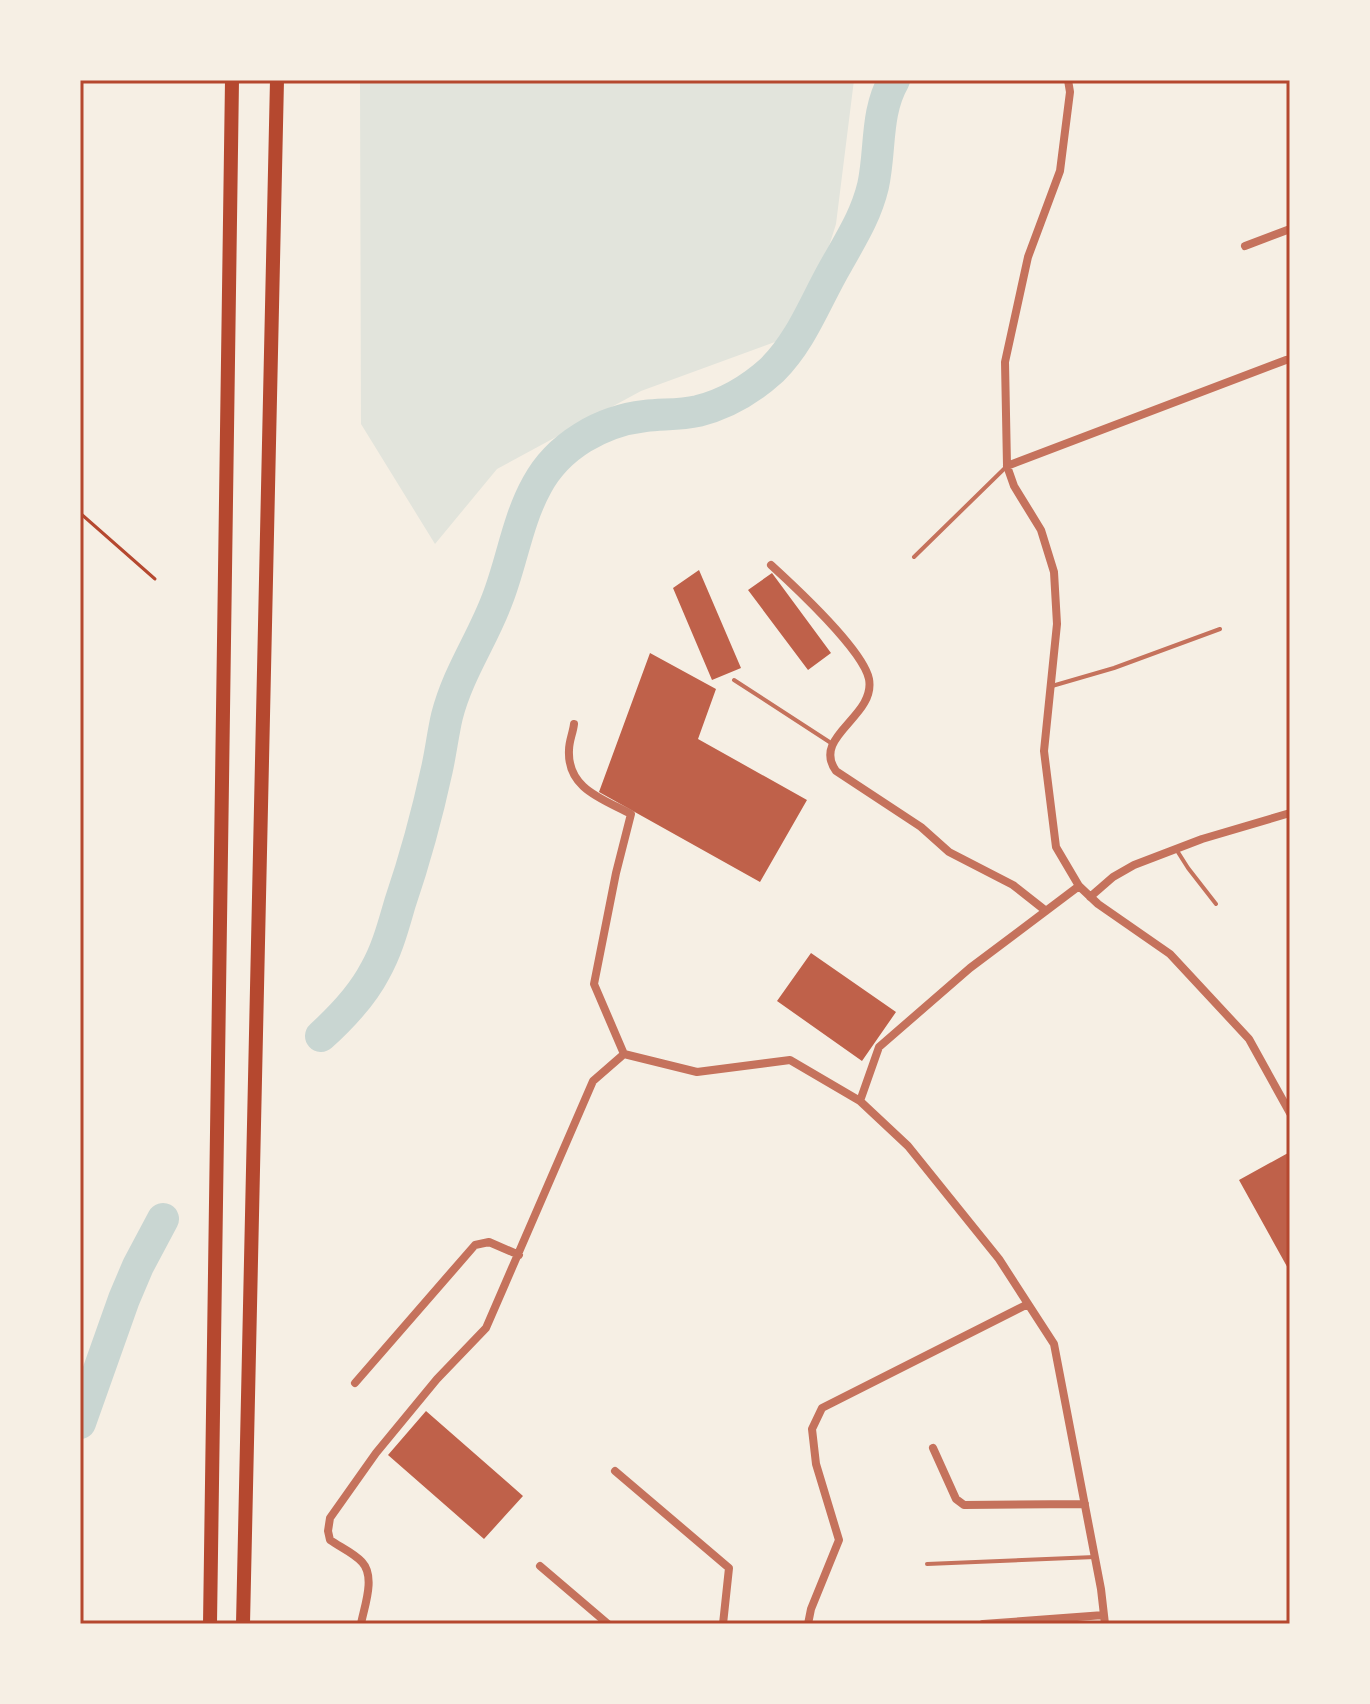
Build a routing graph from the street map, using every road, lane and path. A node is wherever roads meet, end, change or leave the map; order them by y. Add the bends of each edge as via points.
1 (232, 80) edge
2 (277, 80) edge
3 (1068, 80) edge
4 (1290, 229) edge
5 (1245, 246) dead end
6 (1286, 360) dead end
7 (1007, 466) junction
8 (80, 513) edge
9 (914, 557) dead end
10 (771, 565) dead end
11 (155, 579) dead end
12 (1220, 629) dead end
13 (734, 680) dead end
14 (1051, 686) junction
15 (574, 724) dead end
16 (831, 743) junction
17 (1290, 813) edge
18 (1176, 849) junction
19 (1079, 886) junction
20 (1090, 897) junction
21 (1216, 904) dead end
22 (1046, 911) junction
23 (624, 1054) junction
24 (860, 1101) junction
25 (1290, 1113) edge
26 (519, 1255) junction
27 (1028, 1304) junction
28 (355, 1383) dead end
29 (933, 1448) dead end
30 (615, 1471) dead end
31 (1085, 1504) junction
32 (1095, 1557) junction
33 (927, 1564) dead end
34 (540, 1566) dead end
35 (1105, 1619) edge
36 (210, 1624) edge
37 (243, 1624) edge
38 (361, 1624) edge
39 (608, 1624) edge
40 (723, 1624) edge
41 (808, 1624) edge
42 (983, 1624) edge

1 - 36 highway
2 - 37 highway
3 - 7 street via 1060,171 1028,257 1005,362
4 - 5 street
6 - 7 street
7 - 9 lane
7 - 14 street via 1041,530 1054,572 1057,624
8 - 11 path
10 - 16 street via 851,648 868,675 864,705
12 - 14 lane
13 - 16 lane
14 - 19 street via 1044,751 1056,847
15 - 23 street via 570,765 581,786 631,814 594,984
16 - 22 street via 836,771 921,827 949,852 1013,885
17 - 18 street
18 - 20 street via 1134,865
18 - 21 lane
19 - 20 street
19 - 22 street
20 - 25 street via 1170,954 1249,1039
22 - 24 street via 879,1047
23 - 24 street via 697,1072 790,1060
23 - 26 street via 593,1081
24 - 27 street via 908,1146 999,1259
26 - 28 street via 489,1242 475,1245
26 - 38 street via 486,1328 376,1453 330,1518 330,1540 367,1569
27 - 31 street via 1054,1344
27 - 41 street via 822,1408 812,1429 816,1464 839,1540
29 - 31 street via 956,1499 964,1505
30 - 40 street via 729,1568
31 - 32 street
32 - 33 lane
32 - 35 street
34 - 39 street
35 - 42 street

